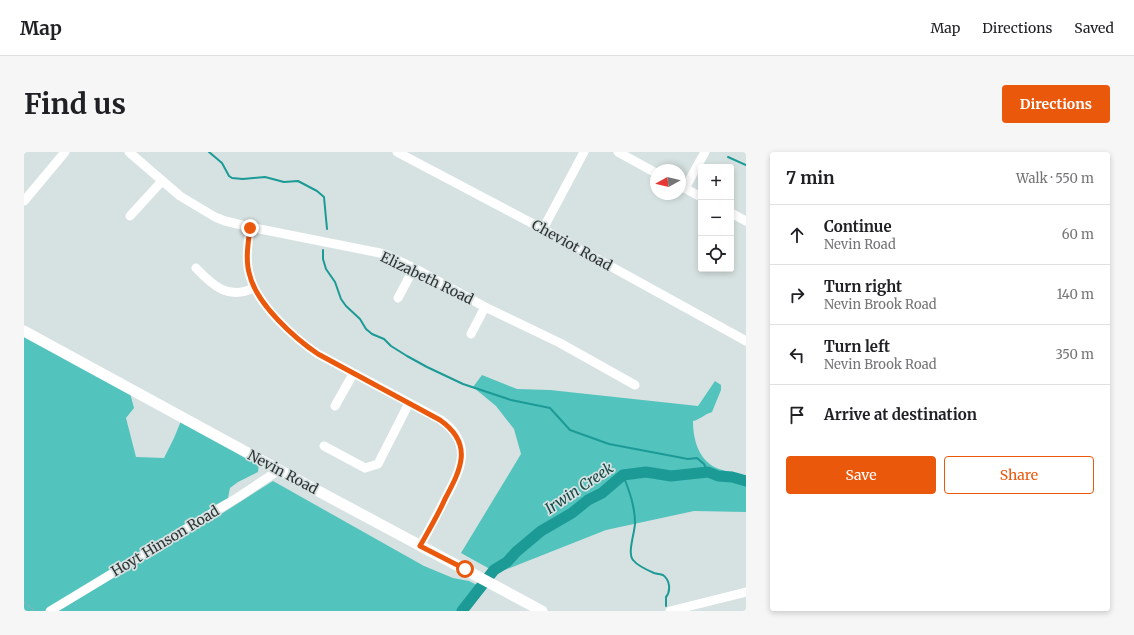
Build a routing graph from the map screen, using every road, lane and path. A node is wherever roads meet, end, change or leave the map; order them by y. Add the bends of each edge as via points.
1 (65, 152) edge
2 (129, 152) edge
3 (397, 152) edge
4 (584, 152) edge
5 (618, 152) edge
6 (705, 152) edge
7 (650, 170) edge
8 (686, 181) edge
9 (162, 182) junction
10 (686, 189) edge
11 (698, 195) edge
12 (26, 196) edge
13 (734, 215) edge
14 (130, 216) dead end
15 (746, 221) edge
16 (250, 228) junction
17 (542, 229) junction
18 (196, 268) dead end
19 (414, 268) junction
20 (254, 288) junction
21 (398, 298) dead end
22 (485, 307) junction
23 (24, 331) edge
24 (471, 334) dead end
25 (746, 341) edge
26 (353, 374) junction
27 (635, 385) dead end
28 (409, 404) junction
29 (335, 406) dead end
30 (324, 446) dead end
31 (280, 470) junction
32 (420, 546) junction
33 (746, 592) edge
34 (24, 602) edge
35 (35, 611) edge
36 (50, 611) edge
37 (542, 611) edge
38 (670, 611) edge

1 - 12 street
2 - 9 street, Elizabeth Road
3 - 17 street, Cheviot Road
4 - 17 street
5 - 7 street
6 - 8 street
9 - 14 street
9 - 16 street, Elizabeth Road via 215,217
10 - 11 street
13 - 15 street
16 - 19 street, Elizabeth Road via 385,254
16 - 20 street via 247,265
17 - 25 street, Cheviot Road
18 - 20 street via 220,289 245,292
19 - 21 street
19 - 22 street, Elizabeth Road
20 - 26 street via 267,307 303,344
22 - 24 street
22 - 27 street, Elizabeth Road via 560,343
23 - 31 main road, Nevin Road
26 - 28 street
26 - 29 street
28 - 30 street via 378,464 365,468
28 - 32 street via 450,428 460,443 462,455 456,480
31 - 32 main road, Nevin Road
31 - 36 street, Hoyt Hinson Road
32 - 37 main road, Nevin Road
33 - 38 street
34 - 35 path

